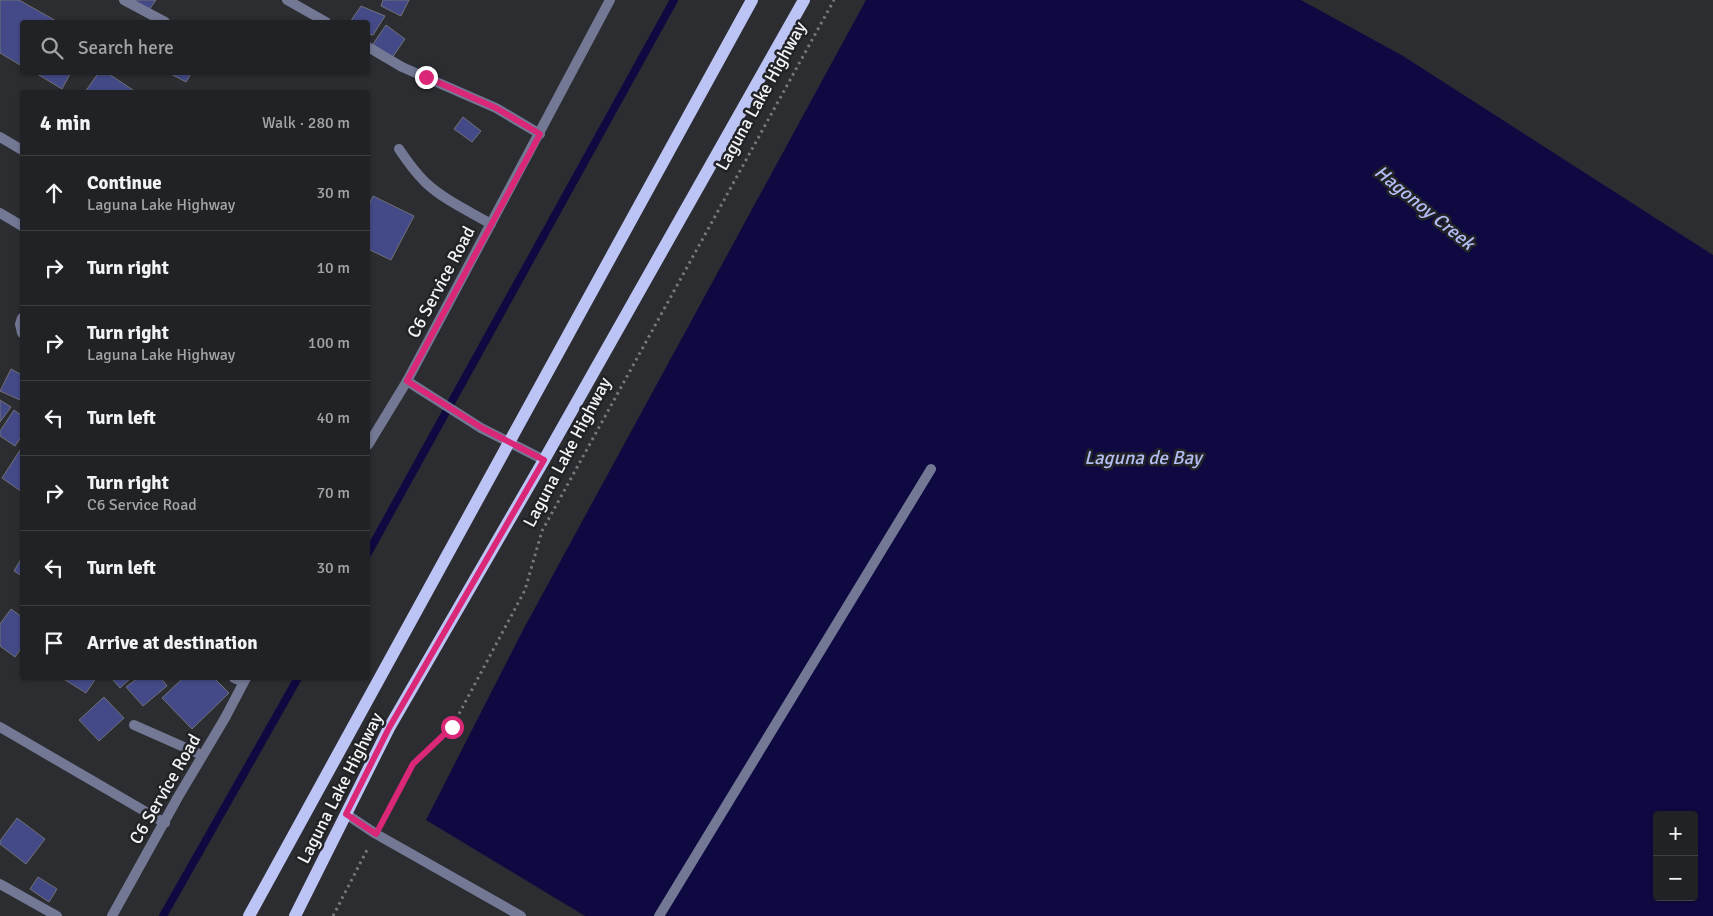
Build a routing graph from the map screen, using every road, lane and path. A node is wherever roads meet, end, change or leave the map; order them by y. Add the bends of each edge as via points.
1 (124, 0) edge
2 (287, 0) edge
3 (610, 0) edge
4 (752, 0) edge
5 (804, 0) edge
6 (834, 0) edge
7 (162, 20) edge
8 (322, 20) edge
9 (370, 48) edge
10 (540, 134) junction
11 (0, 137) edge
12 (20, 149) edge
13 (399, 149) dead end
14 (0, 213) edge
15 (491, 224) junction
16 (20, 225) edge
17 (407, 381) junction
18 (370, 442) edge
19 (509, 442) junction
20 (544, 460) junction
21 (932, 469) dead end
22 (241, 680) edge
23 (134, 725) dead end
24 (0, 727) edge
25 (202, 755) junction
26 (346, 814) junction
27 (165, 823) junction
28 (376, 834) junction
29 (0, 884) edge
30 (57, 916) edge
31 (112, 916) edge
32 (248, 916) edge
33 (296, 916) edge
34 (332, 916) edge
35 (521, 916) edge
36 (659, 916) edge

1 - 7 street
2 - 8 street
3 - 10 street, C6 Service Road
4 - 19 main road, Laguna Lake Highway
5 - 20 main road, Laguna Lake Highway
6 - 28 path, Laguna Lake Highway via 542,531 525,590 452,727 413,764
9 - 10 street via 402,67 496,108
10 - 15 street, C6 Service Road
11 - 12 street
13 - 15 street via 426,183
14 - 16 street
15 - 17 street, C6 Service Road
17 - 18 street, C6 Service Road
17 - 19 street
19 - 20 street
19 - 32 main road, Laguna Lake Highway
20 - 26 main road, Laguna Lake Highway via 389,728
21 - 36 street
22 - 25 street, C6 Service Road via 225,718
23 - 25 street
24 - 27 street
25 - 27 street, C6 Service Road
26 - 28 street
26 - 33 main road, Laguna Lake Highway
27 - 31 street, C6 Service Road
28 - 34 path, Laguna Lake Highway
28 - 35 street
29 - 30 street

